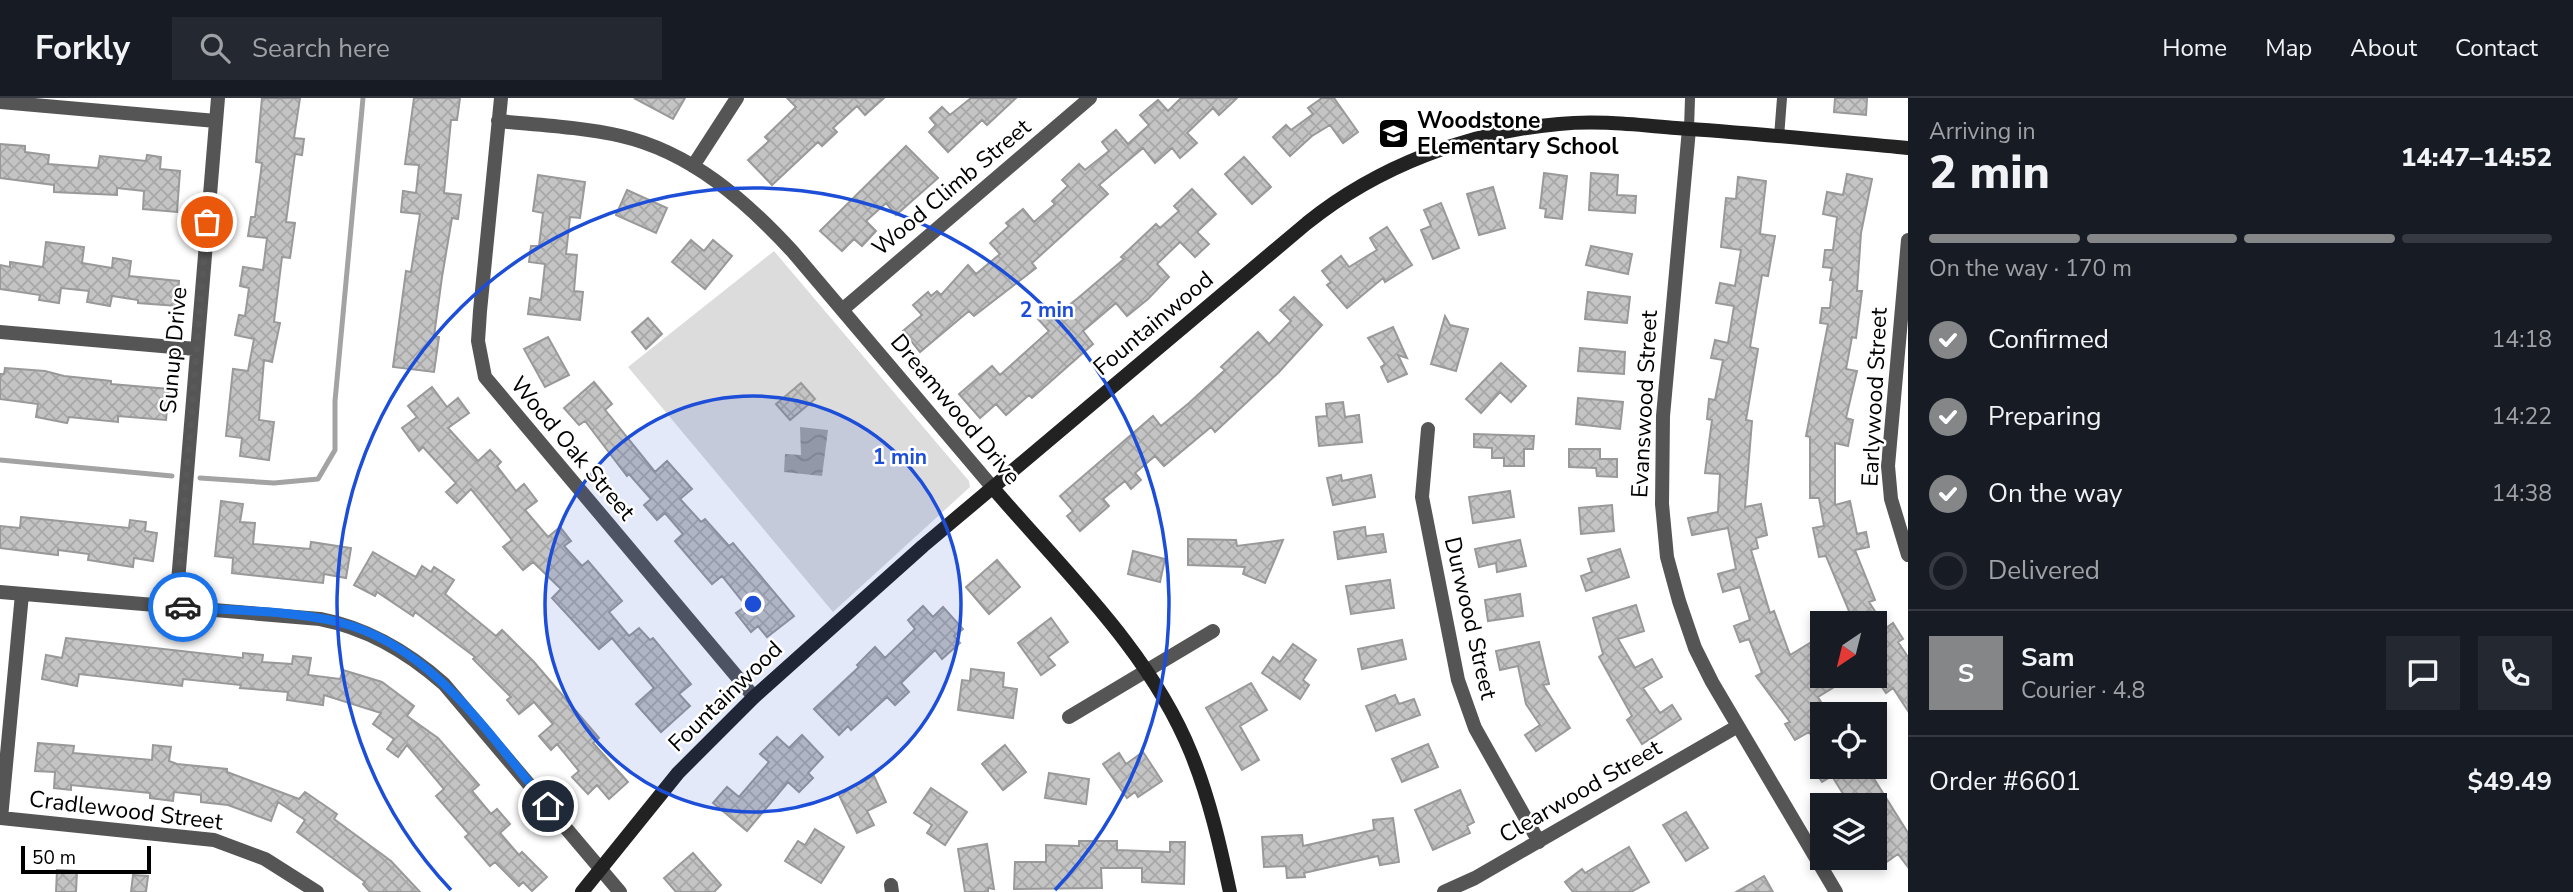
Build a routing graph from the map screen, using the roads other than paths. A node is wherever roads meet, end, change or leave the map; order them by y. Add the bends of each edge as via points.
1 (218, 98) edge
2 (501, 98) edge
3 (737, 98) edge
4 (1090, 98) edge
5 (1690, 98) edge
6 (1782, 98) edge
7 (0, 102) edge
8 (216, 121) junction
9 (498, 121) junction
10 (1689, 129) junction
11 (1779, 137) junction
12 (1908, 148) edge
13 (693, 166) junction
14 (1908, 240) edge
15 (842, 310) junction
16 (0, 332) edge
17 (196, 349) junction
18 (1427, 429) dead end
19 (993, 488) junction
20 (1908, 555) edge
21 (0, 592) edge
22 (22, 594) junction
23 (176, 606) junction
24 (1213, 631) dead end
25 (1146, 672) junction
26 (754, 697) junction
27 (1069, 718) dead end
28 (1738, 726) junction
29 (1, 818) edge
30 (1539, 842) junction
31 (600, 867) junction
32 (317, 892) edge
33 (582, 892) edge
34 (620, 892) edge
35 (1230, 892) edge
36 (1444, 892) edge
37 (1836, 892) edge

1 - 8 street, Sunup Drive
2 - 9 street, Wood Oak Street
3 - 13 street
4 - 15 street, Wood Climb Street
5 - 10 lane
6 - 11 lane
7 - 8 street
8 - 17 street, Sunup Drive
9 - 13 street, Dreamwood Drive via 623,136
9 - 26 street, Wood Oak Street via 478,341 485,377
10 - 11 street, Fountainwood
10 - 19 street, Fountainwood via 1560,123 1441,148 1384,172 1334,201
10 - 28 street, Evanswood Street via 1663,415 1662,505 1667,557 1695,648
11 - 12 street, Fountainwood
13 - 15 street, Dreamwood Drive via 765,222
14 - 20 street, Earlywood Street via 1888,466 1891,499
15 - 19 street, Dreamwood Drive
16 - 17 street
17 - 23 street, Sunup Drive
18 - 30 street, Durwood Street via 1422,497 1458,680 1475,729
19 - 25 street, Dreamwood Drive
19 - 26 street, Fountainwood
21 - 22 street
22 - 23 street
22 - 29 street
23 - 31 street via 337,622 409,656 462,703
24 - 25 street
25 - 27 street
25 - 35 street, Dreamwood Drive via 1191,752
26 - 31 street, Fountainwood via 678,773
28 - 30 street, Clearwood Street
28 - 37 street, Evanswood Street
29 - 32 street, Cradlewood Street via 214,840 265,859
30 - 36 street, Clearwood Street
31 - 33 street, Fountainwood
31 - 34 street

